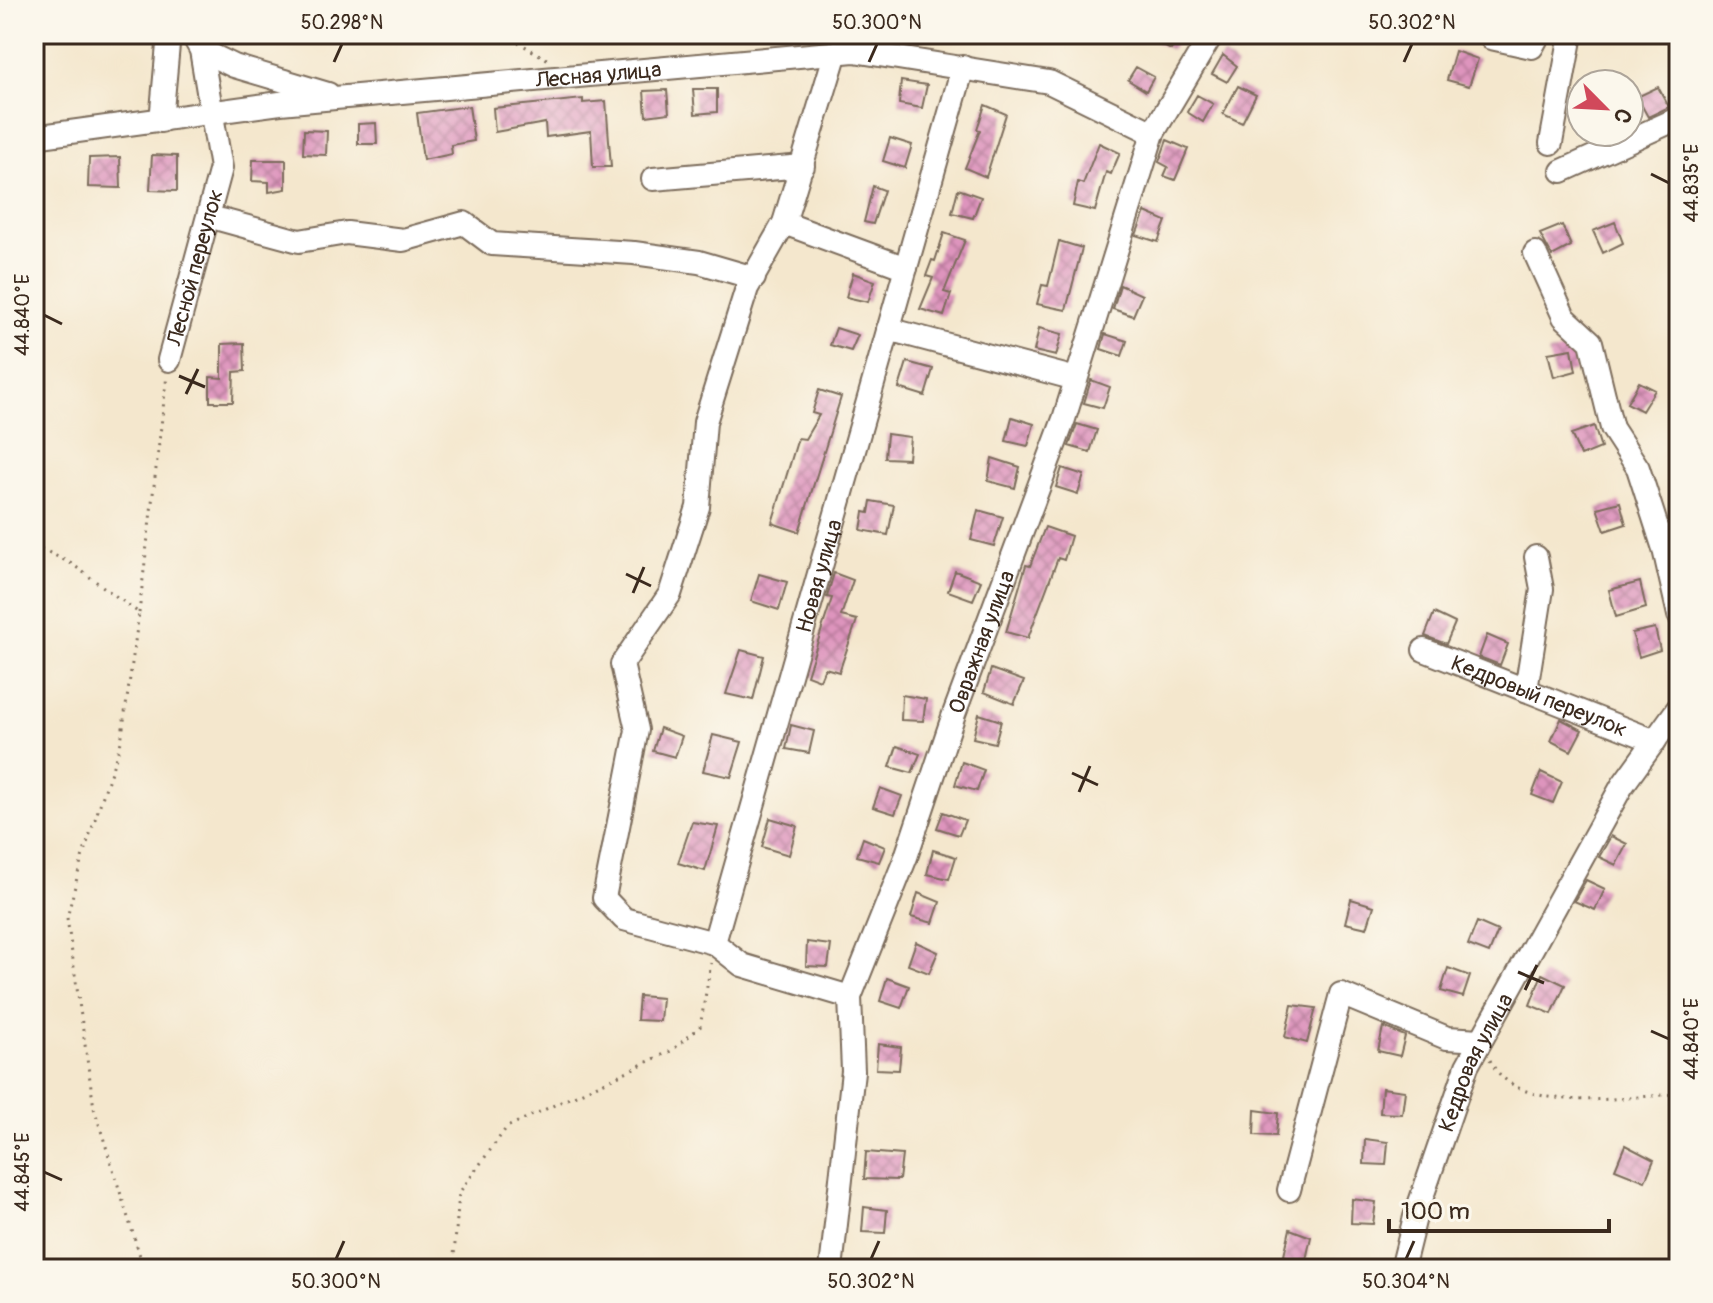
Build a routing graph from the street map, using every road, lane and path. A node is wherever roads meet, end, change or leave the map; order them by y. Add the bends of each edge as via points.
1 (169, 34) edge
2 (504, 34) edge
3 (1212, 34) edge
4 (1539, 34) edge
5 (1571, 34) edge
6 (1491, 38) dead end
7 (197, 42) edge
8 (848, 46) edge
9 (963, 67) junction
10 (561, 76) junction
11 (341, 97) junction
12 (212, 113) junction
13 (1679, 118) edge
14 (161, 121) junction
15 (1153, 133) junction
16 (34, 137) edge
17 (1551, 143) dead end
18 (803, 166) junction
19 (1562, 171) dead end
20 (653, 179) dead end
21 (222, 220) dead end
22 (784, 223) junction
23 (1535, 253) dead end
24 (906, 268) junction
25 (754, 278) junction
26 (888, 329) junction
27 (169, 360) joint
28 (1076, 379) junction
29 (34, 545) edge
30 (1536, 557) dead end
31 (139, 613) junction
32 (1679, 615) edge
33 (1424, 650) dead end
34 (1526, 690) junction
35 (1679, 707) edge
36 (1655, 741) junction
37 (714, 943) junction
38 (850, 997) junction
39 (1481, 1040) junction
40 (1679, 1094) edge
41 (1289, 1190) dead end
42 (144, 1269) edge
43 (453, 1269) edge
44 (831, 1269) edge
45 (1402, 1269) edge

1 - 14 street
2 - 10 path via 550,59
3 - 15 street, Овражная улица
4 - 6 street via 1532,47
5 - 17 street
7 - 11 street via 234,66
7 - 12 street, Лесной переулок
8 - 9 street, Лесная улица
8 - 10 street, Лесная улица
8 - 18 street
9 - 15 street, Лесная улица via 1049,82
9 - 24 street, Новая улица
10 - 11 street, Лесная улица
11 - 12 street, Лесная улица
12 - 14 street, Лесная улица
12 - 27 street, Лесной переулок via 221,168
13 - 19 street
14 - 16 street, Лесная улица
15 - 28 street, Овражная улица
18 - 20 street
18 - 22 street
21 - 25 street via 299,241 347,233 403,240 464,223 492,244 634,253 699,262
22 - 24 street
22 - 25 street
23 - 32 street via 1564,317 1591,342 1612,428 1638,468
24 - 26 street, Новая улица
25 - 37 street via 705,422 698,507 670,594 622,664 637,730 604,898 624,919
26 - 28 street
26 - 37 street, Новая улица
27 - 31 path
28 - 38 street, Овражная улица via 906,857
29 - 31 path via 72,564
30 - 34 street via 1542,589
31 - 42 path via 121,742 67,918 94,1108
33 - 34 street, Кедровый переулок
34 - 36 street, Кедровый переулок
35 - 36 street, Кедровая улица
36 - 39 street, Кедровая улица via 1622,786
37 - 38 street via 742,965
37 - 43 path via 700,1027 671,1051 507,1127 459,1193
38 - 44 street, Овражная улица via 853,1071
39 - 40 path via 1495,1071 1522,1091 1550,1099
39 - 41 street via 1447,1038 1341,994
39 - 45 street, Кедровая улица via 1467,1066

